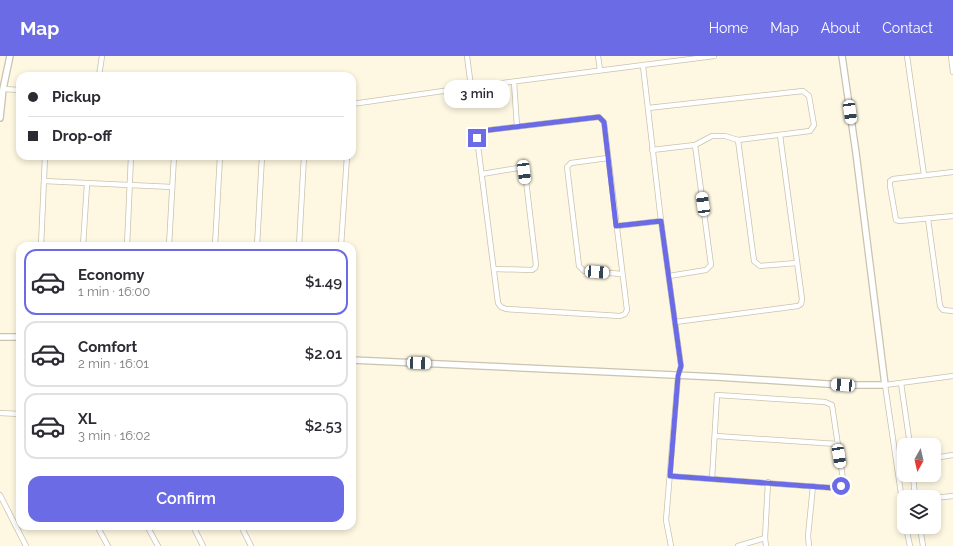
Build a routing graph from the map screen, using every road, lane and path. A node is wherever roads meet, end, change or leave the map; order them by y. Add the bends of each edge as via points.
1 (10, 56) edge
2 (101, 56) edge
3 (467, 56) edge
4 (598, 56) edge
5 (714, 56) edge
6 (842, 56) edge
7 (907, 56) edge
8 (951, 56) edge
9 (642, 66) junction
10 (600, 70) junction
11 (99, 72) edge
12 (953, 72) edge
13 (514, 82) junction
14 (471, 87) junction
15 (2, 89) junction
16 (16, 90) edge
17 (356, 103) edge
18 (648, 108) junction
19 (0, 118) edge
20 (518, 127) junction
21 (780, 135) junction
22 (738, 140) junction
23 (695, 145) junction
24 (652, 150) junction
25 (608, 158) junction
26 (45, 160) edge
27 (131, 160) edge
28 (174, 160) edge
29 (220, 160) edge
30 (262, 160) edge
31 (304, 160) edge
32 (347, 160) edge
33 (953, 172) edge
34 (482, 174) junction
35 (924, 175) junction
36 (44, 180) junction
37 (87, 184) junction
38 (130, 185) junction
39 (172, 187) junction
40 (953, 216) edge
41 (928, 219) junction
42 (661, 221) junction
43 (616, 226) junction
44 (41, 242) edge
45 (83, 242) edge
46 (126, 242) edge
47 (169, 242) edge
48 (215, 242) edge
49 (257, 242) edge
50 (299, 242) edge
51 (341, 242) edge
52 (797, 264) junction
53 (495, 269) junction
54 (622, 274) junction
55 (670, 276) junction
56 (953, 311) edge
57 (675, 322) junction
58 (0, 337) edge
59 (16, 338) edge
60 (356, 360) edge
61 (678, 376) junction
62 (953, 376) edge
63 (901, 383) junction
64 (885, 385) junction
65 (0, 413) edge
66 (16, 414) edge
67 (716, 436) junction
68 (909, 438) edge
69 (837, 444) junction
70 (953, 455) edge
71 (941, 457) edge
72 (670, 476) junction
73 (712, 479) junction
74 (768, 482) junction
75 (813, 486) junction
76 (901, 490) edge
77 (0, 495) edge
78 (953, 496) edge
79 (941, 497) edge
80 (16, 526) edge
81 (18, 530) edge
82 (99, 530) edge
83 (149, 530) edge
84 (195, 530) edge
85 (243, 530) edge
86 (907, 534) edge
87 (921, 534) edge
88 (765, 538) junction
89 (26, 546) edge
90 (108, 546) edge
91 (158, 546) edge
92 (204, 546) edge
93 (251, 546) edge
94 (671, 546) edge
95 (738, 546) edge
96 (766, 546) edge
97 (808, 546) edge
98 (910, 546) edge
99 (923, 546) edge

1 - 15 street
2 - 11 street
3 - 14 street
4 - 10 street
5 - 9 street
6 - 64 street
7 - 35 street
8 - 12 street
9 - 10 street
9 - 18 street
10 - 13 street
13 - 14 street
13 - 20 street
14 - 17 street
15 - 16 street
15 - 19 street
18 - 21 street via 805,92 809,96 813,128 810,131
18 - 24 street
20 - 25 street via 599,117 604,122
20 - 34 street via 478,133
21 - 22 street
21 - 52 street
22 - 23 street via 712,136
22 - 52 street via 754,261 760,266
23 - 24 street
23 - 55 street via 711,265 706,270
24 - 42 street
25 - 43 street
25 - 54 street via 568,164 568,182 580,269
26 - 36 street
27 - 38 street
28 - 39 street
29 - 48 street
30 - 49 street
31 - 50 street
32 - 51 street
33 - 35 street
34 - 53 street
34 - 53 street via 518,168 524,172 535,268
35 - 41 street via 893,179 890,186 896,220
36 - 37 street
36 - 44 street
37 - 38 street
37 - 45 street
38 - 39 street
38 - 46 street
39 - 47 street
40 - 41 street
41 - 56 street via 940,306 943,310
42 - 43 street
42 - 55 street
43 - 54 street
52 - 57 street via 802,299 798,306
53 - 54 street via 498,303 506,309 620,316 627,310
55 - 57 street
57 - 61 street via 681,366
58 - 59 street
60 - 61 street
61 - 64 street
61 - 72 street
62 - 63 street
63 - 64 street
63 - 68 street
64 - 76 street
65 - 66 street
67 - 69 street
67 - 69 street via 717,395 780,398 833,406
67 - 73 street
69 - 75 street via 842,484 838,487
70 - 71 street
72 - 73 street
72 - 94 street via 666,520
73 - 74 street
74 - 75 street
74 - 88 street
75 - 97 street
77 - 80 street
78 - 79 street
81 - 89 street
82 - 90 street
83 - 91 street
84 - 92 street
85 - 93 street
86 - 98 street
87 - 99 street
88 - 95 street
88 - 96 street

